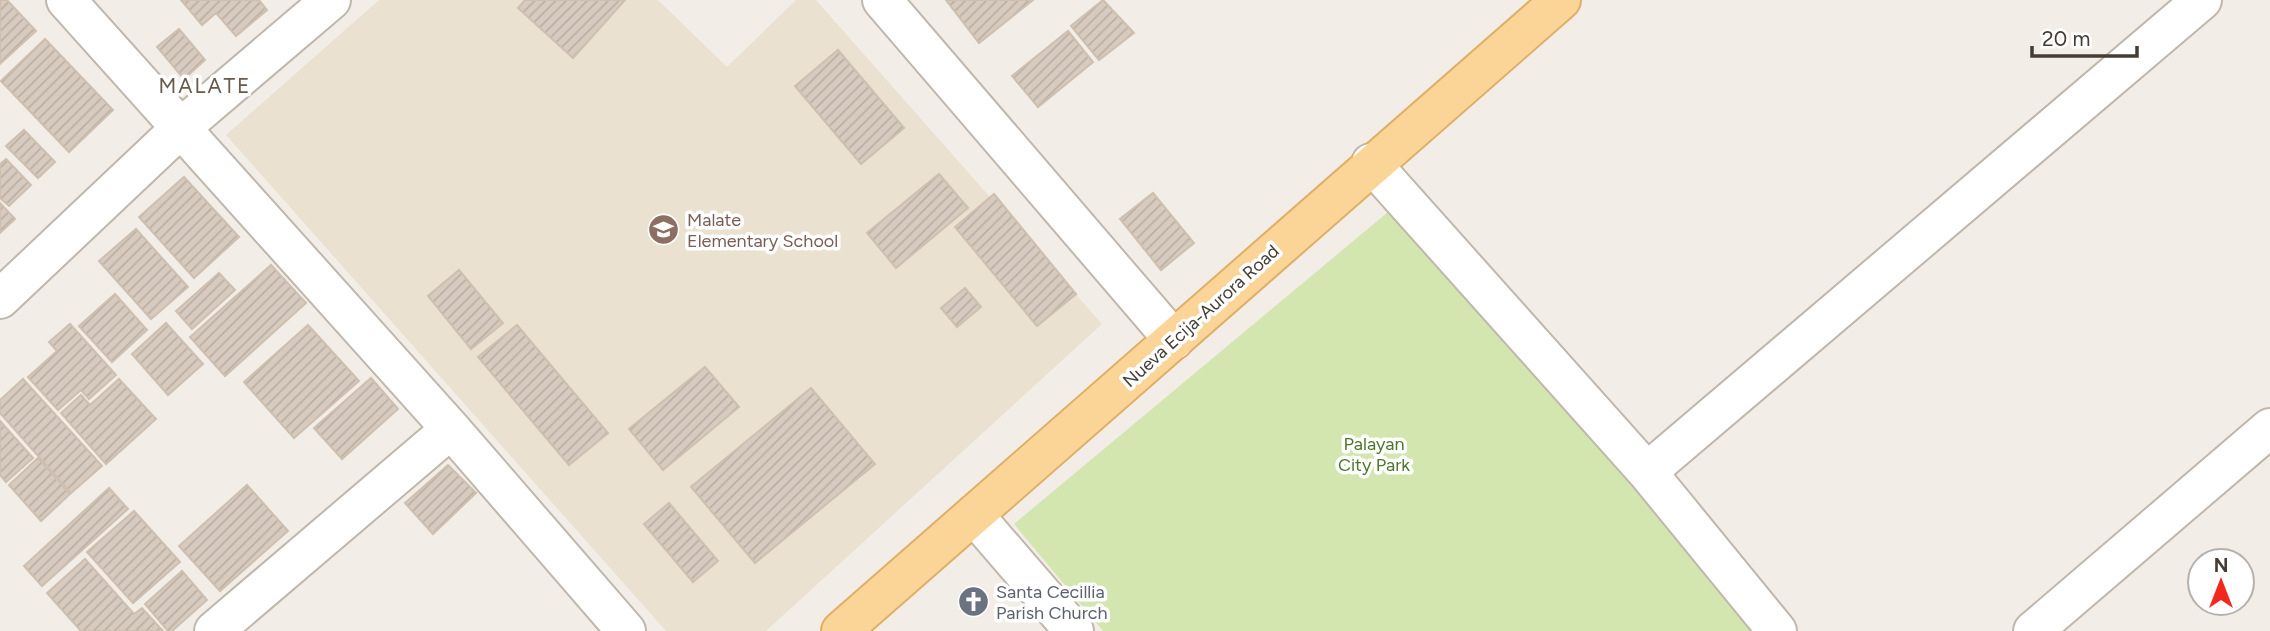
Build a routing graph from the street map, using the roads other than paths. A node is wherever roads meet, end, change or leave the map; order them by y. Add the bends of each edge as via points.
1 (66, 0) edge
2 (331, 0) edge
3 (1561, 0) edge
4 (2203, 0) edge
5 (896, 5) edge
6 (183, 127) junction
7 (1371, 163) junction
8 (0, 299) edge
9 (1174, 340) junction
10 (2270, 428) edge
11 (451, 429) junction
12 (1647, 472) junction
13 (974, 515) junction
14 (214, 631) edge
15 (626, 631) edge
16 (841, 631) edge
17 (1074, 631) edge
18 (1777, 631) edge
19 (2033, 631) edge

1 - 6 street
2 - 6 street
3 - 7 main road, Nueva Ecija-Aurora Road
4 - 12 street
5 - 9 street
6 - 8 street
6 - 11 street
7 - 9 main road, Nueva Ecija-Aurora Road
7 - 12 street
9 - 13 main road, Nueva Ecija-Aurora Road
10 - 19 street
11 - 14 street
11 - 15 street
12 - 18 street
13 - 16 main road, Nueva Ecija-Aurora Road
13 - 17 street

